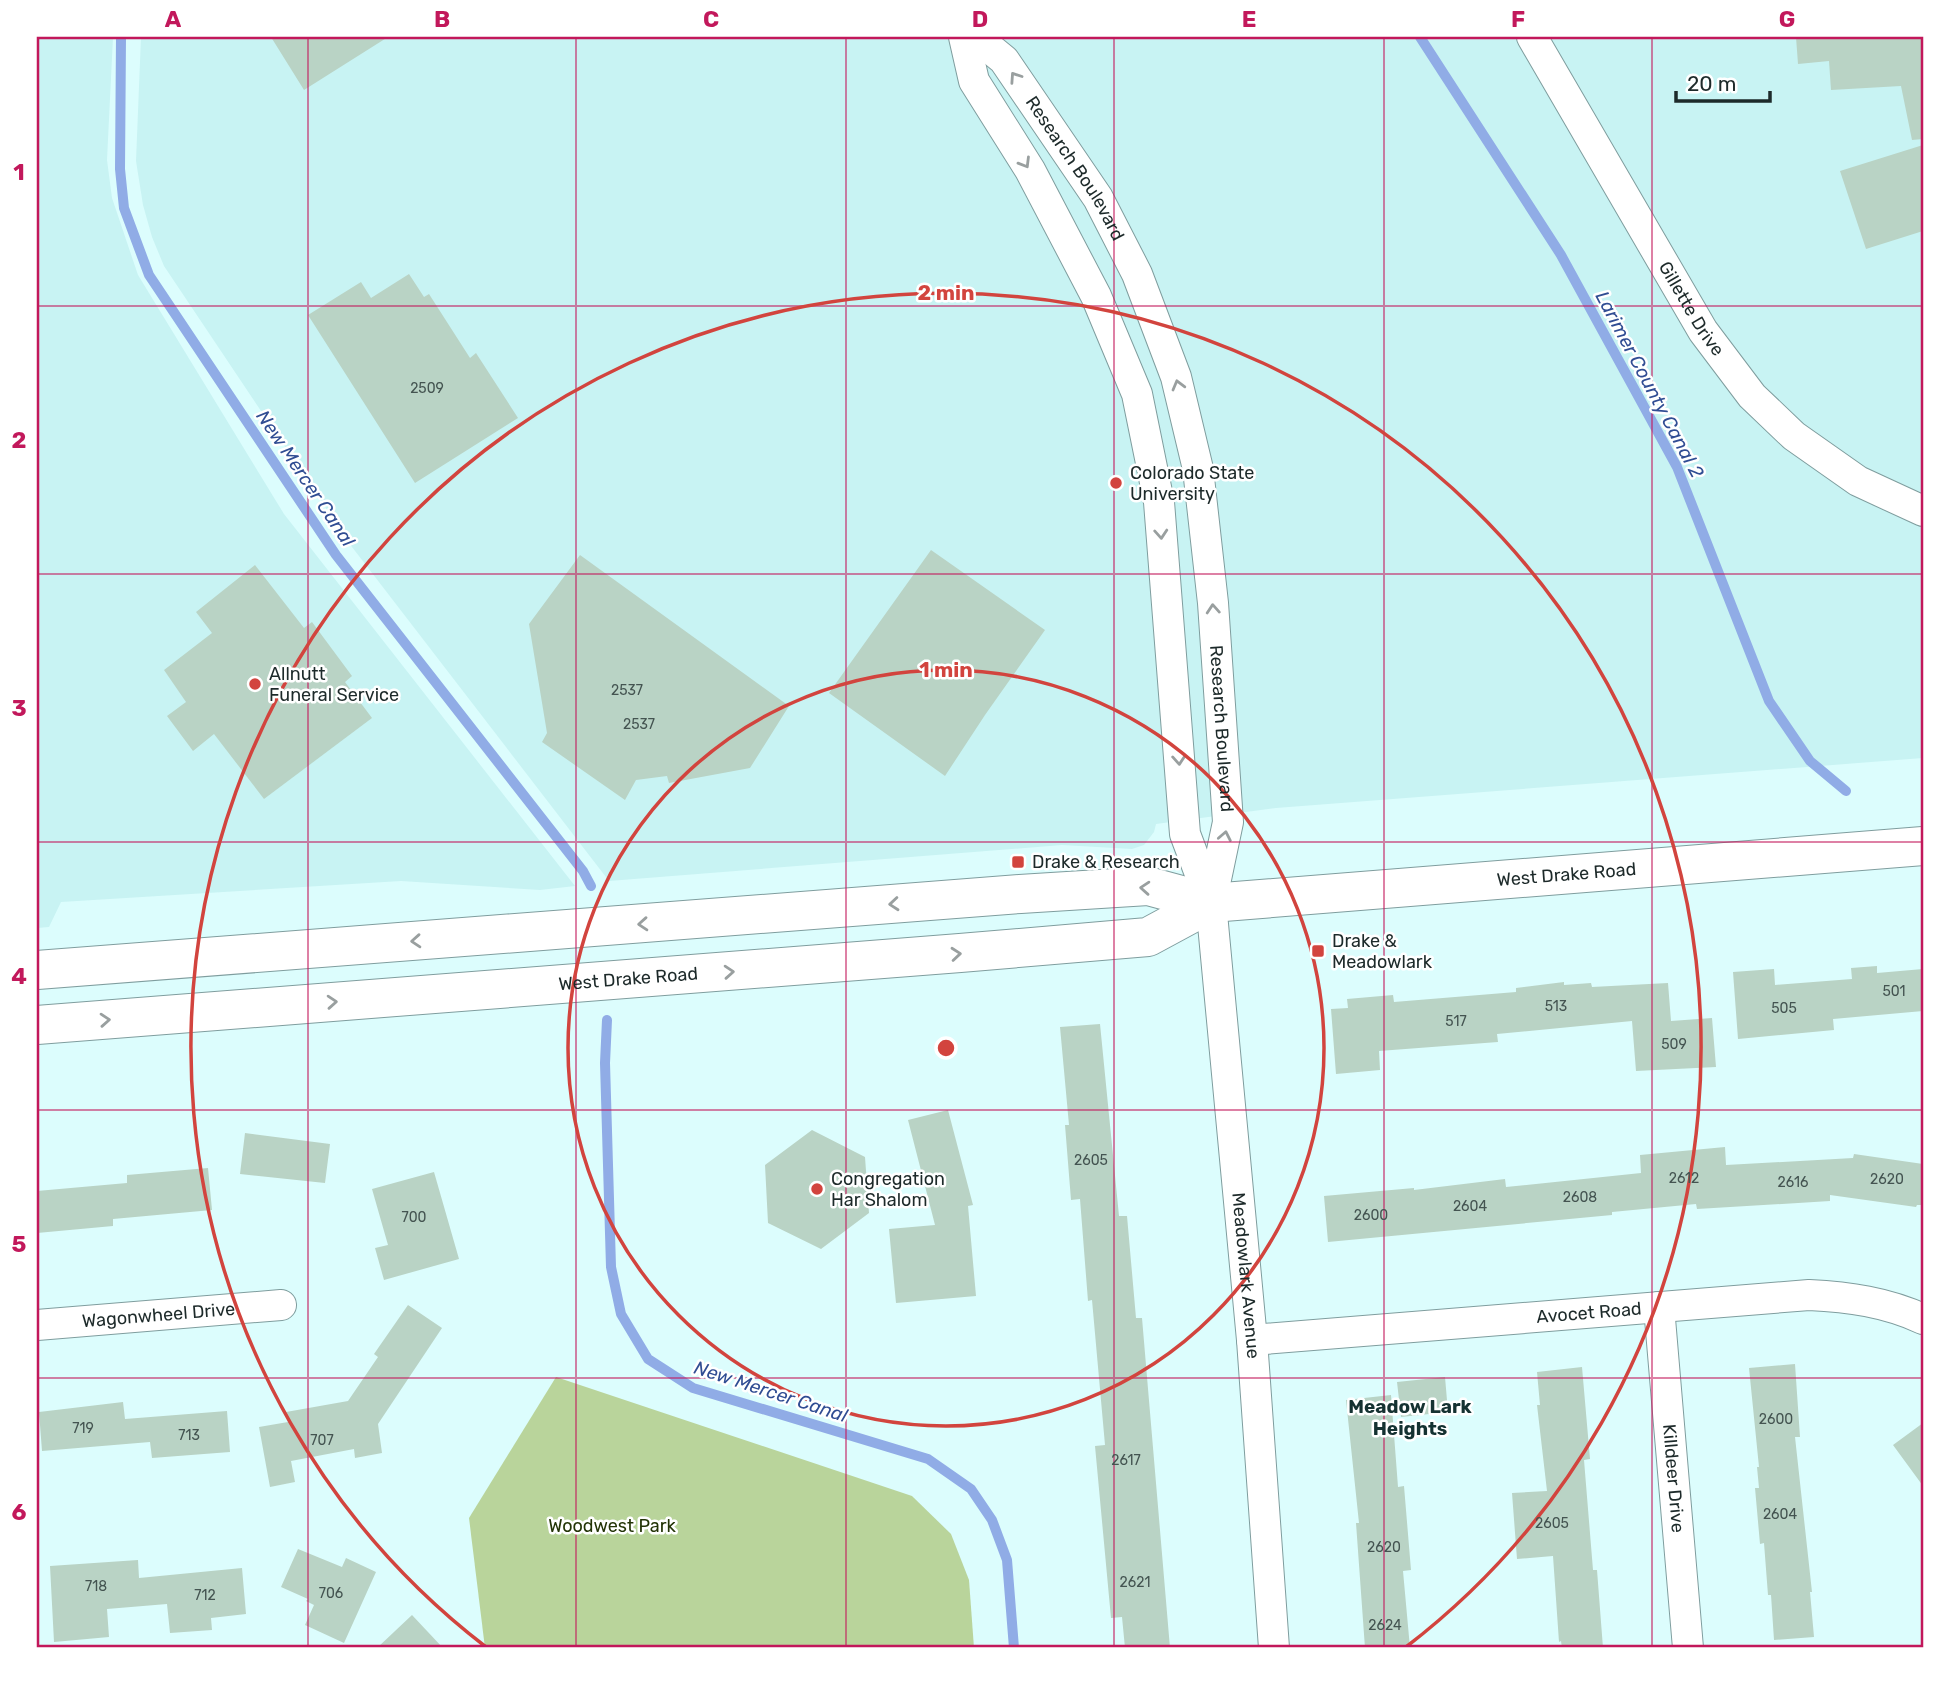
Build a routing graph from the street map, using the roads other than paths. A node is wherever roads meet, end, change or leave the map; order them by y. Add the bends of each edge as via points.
1 (964, 37) edge
2 (976, 37) edge
3 (1532, 37) edge
4 (1923, 510) edge
5 (1923, 846) edge
6 (1211, 903) junction
7 (772, 914) junction
8 (37, 970) edge
9 (673, 976) junction
10 (37, 1025) edge
11 (281, 1305) dead end
12 (1659, 1307) junction
13 (1923, 1319) edge
14 (37, 1325) edge
15 (1252, 1340) junction
16 (1274, 1648) edge
17 (1688, 1648) edge

1 -> 6 street via 975,81 1030,170 1096,296 1137,394 1159,502 1185,834
6 -> 2 street, Research Boulevard via 1228,822 1213,603 1198,469 1176,377 1138,274 1098,198 1003,60
3 - 4 street, Gillette Drive via 1703,331 1752,396 1794,436 1858,481
5 - 6 main road, West Drake Road
6 -> 7 main road, West Drake Road via 1148,886
9 -> 6 main road, West Drake Road via 1148,937
6 - 15 street, Meadowlark Avenue
7 -> 8 main road, West Drake Road
7 - 9 main road via 719,927 694,939 680,951
10 -> 9 main road, West Drake Road
11 - 14 street, Wagonwheel Drive
12 - 13 street, Avocet Road via 1809,1295 1875,1302
12 - 15 street, Avocet Road
12 - 17 street, Killdeer Drive
15 - 16 street, Meadowlark Avenue

